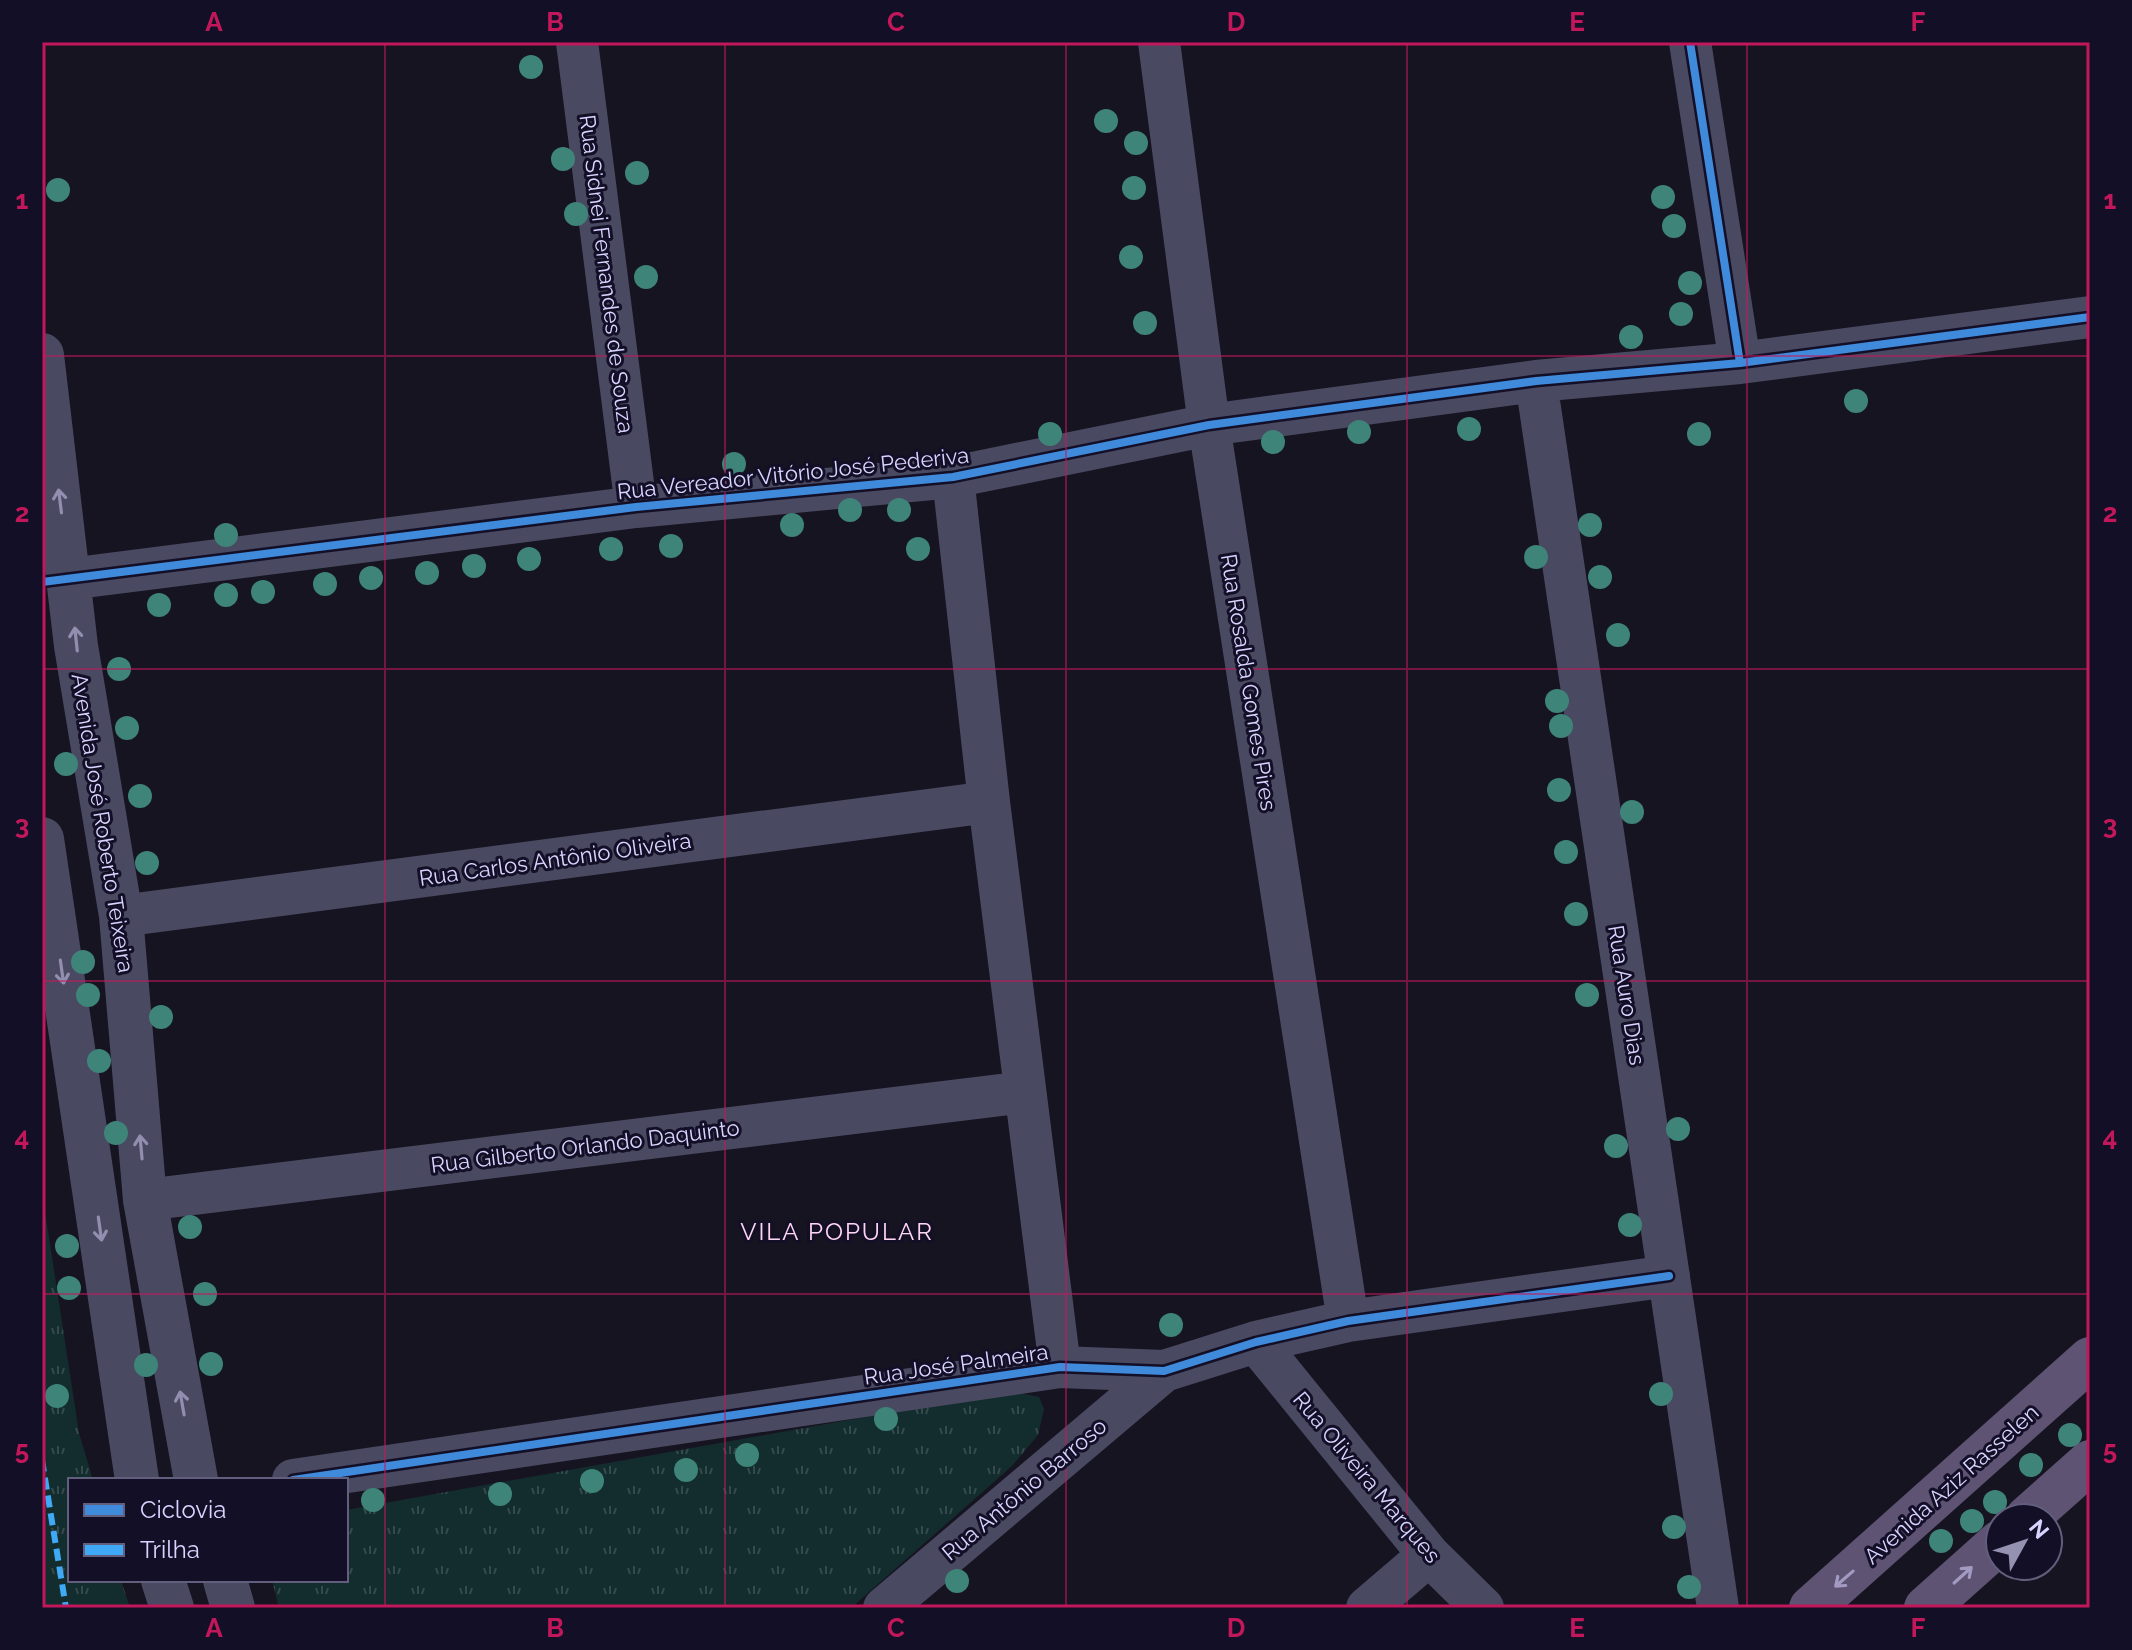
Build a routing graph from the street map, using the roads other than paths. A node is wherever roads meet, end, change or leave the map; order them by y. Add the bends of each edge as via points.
1 (577, 42) edge
2 (1159, 42) edge
3 (1690, 42) edge
4 (2090, 317) edge
5 (1740, 363) junction
6 (43, 377) edge
7 (1536, 381) junction
8 (1209, 425) junction
9 (953, 477) junction
10 (636, 507) junction
11 (56, 580) edge
12 (989, 802) junction
13 (42, 839) edge
14 (121, 916) junction
15 (1025, 1092) junction
16 (145, 1200) junction
17 (1669, 1276) junction
18 (1348, 1321) junction
19 (1256, 1342) junction
20 (2090, 1359) edge
21 (1060, 1367) junction
22 (1164, 1371) junction
23 (2090, 1462) edge
24 (137, 1478) edge
25 (196, 1478) edge
26 (307, 1478) edge
27 (2045, 1502) edge
28 (1429, 1555) junction
29 (1984, 1556) edge
30 (164, 1582) edge
31 (226, 1582) edge
32 (172, 1608) edge
33 (233, 1608) edge
34 (884, 1608) edge
35 (1367, 1608) edge
36 (1483, 1608) edge
37 (1718, 1608) edge
38 (1811, 1608) edge
39 (1926, 1608) edge

1 - 10 street, Rua Sidnei Fernandes de Souza
2 - 8 street, Rua Rosalda Gomes Pires
3 - 5 street
4 - 5 street, Rua Vereador Vitório José Pederiva
5 - 7 street, Rua Vereador Vitório José Pederiva
11 -> 6 street, Avenida José Roberto Teixeira
7 - 8 street, Rua Vereador Vitório José Pederiva
7 - 17 street, Rua Auro Dias
8 - 9 street, Rua Vereador Vitório José Pederiva
8 - 18 street, Rua Rosalda Gomes Pires
9 - 10 street, Rua Vereador Vitório José Pederiva
9 - 12 street
10 - 11 street, Rua Vereador Vitório José Pederiva
14 -> 11 street, Avenida José Roberto Teixeira via 76,646
12 - 14 street, Rua Carlos Antônio Oliveira
12 - 15 street
13 -> 24 street
16 -> 14 street, Avenida José Roberto Teixeira
15 - 16 street, Rua Gilberto Orlando Daquinto
15 - 21 street
25 -> 16 street, Avenida José Roberto Teixeira
17 - 18 street, Rua José Palmeira
17 - 37 street, Rua Auro Dias
18 - 19 street, Rua José Palmeira
19 - 22 street, Rua José Palmeira
19 - 28 street, Rua Oliveira Marques
20 -> 38 main road, Avenida Aziz Rasselen
21 - 22 street, Rua José Palmeira
21 - 26 street, Rua José Palmeira
22 - 34 street, Rua Antônio Barroso
23 - 27 main road
28 - 35 street
28 - 36 street, Rua Oliveira Marques
39 -> 29 main road
30 - 32 street
31 - 33 street

